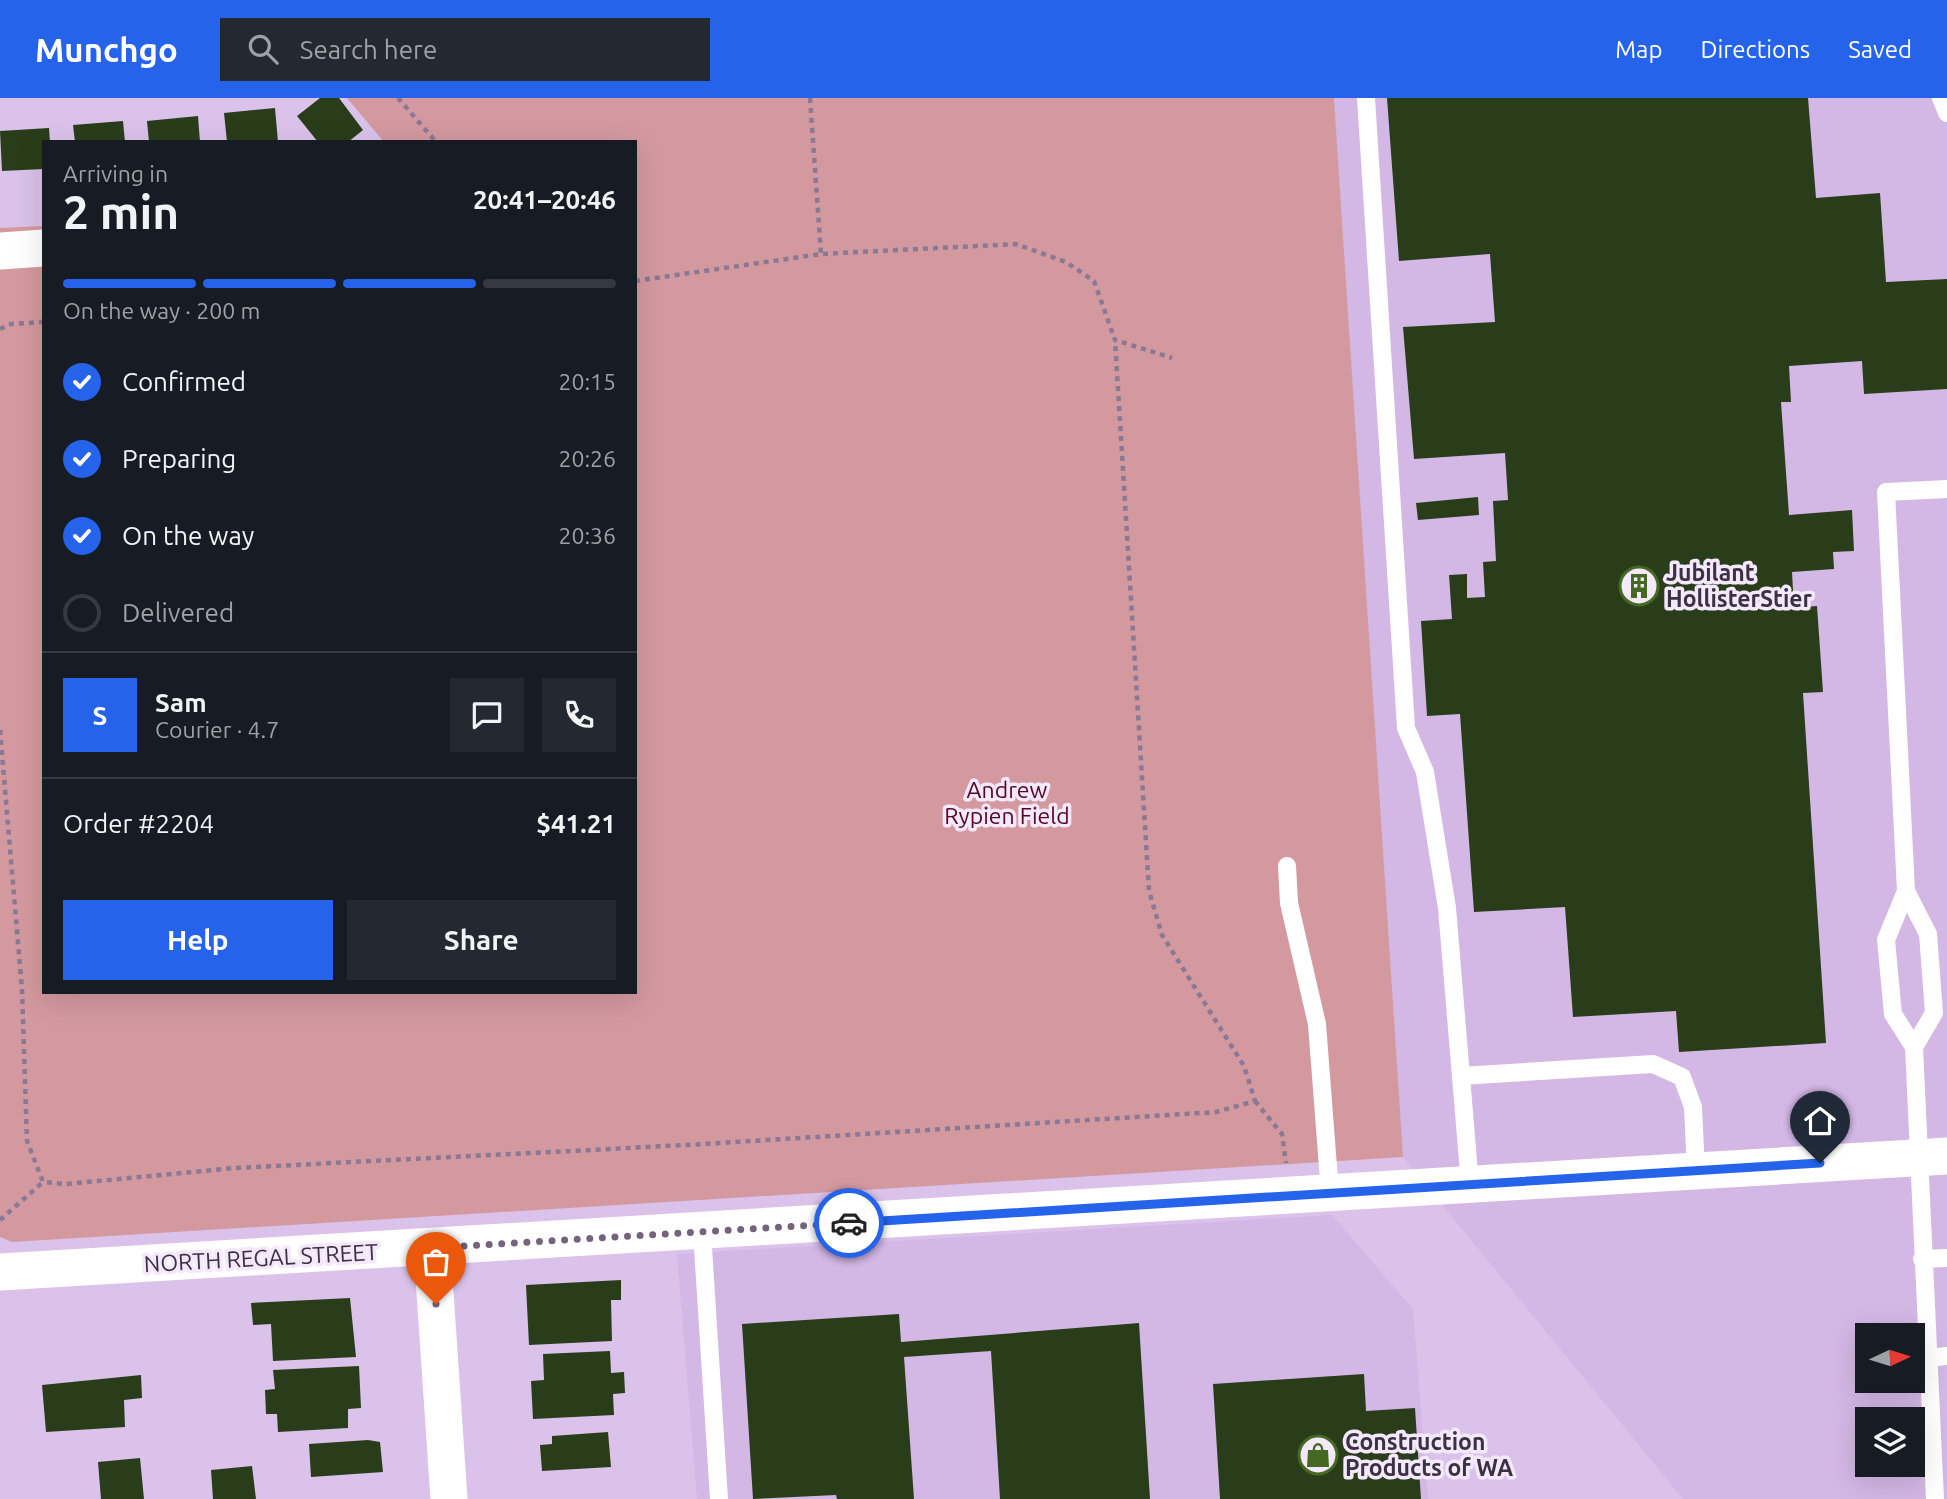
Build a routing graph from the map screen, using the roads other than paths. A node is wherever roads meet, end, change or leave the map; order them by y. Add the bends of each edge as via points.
1 (1366, 98) edge
2 (1941, 98) edge
3 (1947, 113) edge
4 (42, 248) edge
5 (0, 251) edge
6 (1947, 489) edge
7 (1287, 866) dead end
8 (1906, 891) junction
9 (1914, 1047) junction
10 (1461, 1076) junction
11 (1933, 1156) edge
12 (1696, 1171) junction
13 (1470, 1185) junction
14 (1330, 1193) junction
15 (702, 1232) junction
16 (432, 1248) junction
17 (1947, 1258) edge
18 (1922, 1259) junction
19 (0, 1272) edge
20 (1947, 1356) edge
21 (1927, 1358) junction
22 (1940, 1449) edge
23 (449, 1499) edge
24 (719, 1499) edge
25 (1935, 1499) edge

1 - 10 lane via 1406,728 1425,772 1436,834
2 - 3 lane
4 - 5 street
6 - 8 lane via 1886,492
7 - 14 lane via 1289,903 1317,1024
8 - 9 lane via 1886,940 1894,1014
8 - 9 lane via 1928,934 1934,1013
9 - 11 lane
10 - 12 lane via 1653,1064 1682,1077 1693,1107
10 - 13 lane
11 - 12 street, NORTH REGAL STREET
11 - 18 lane
12 - 13 street, NORTH REGAL STREET
13 - 14 street, NORTH REGAL STREET
14 - 15 street, NORTH REGAL STREET
15 - 16 street, NORTH REGAL STREET
15 - 24 lane
16 - 19 street, NORTH REGAL STREET
16 - 23 street
17 - 18 lane
18 - 21 lane
20 - 21 lane
21 - 22 lane
22 - 25 lane

